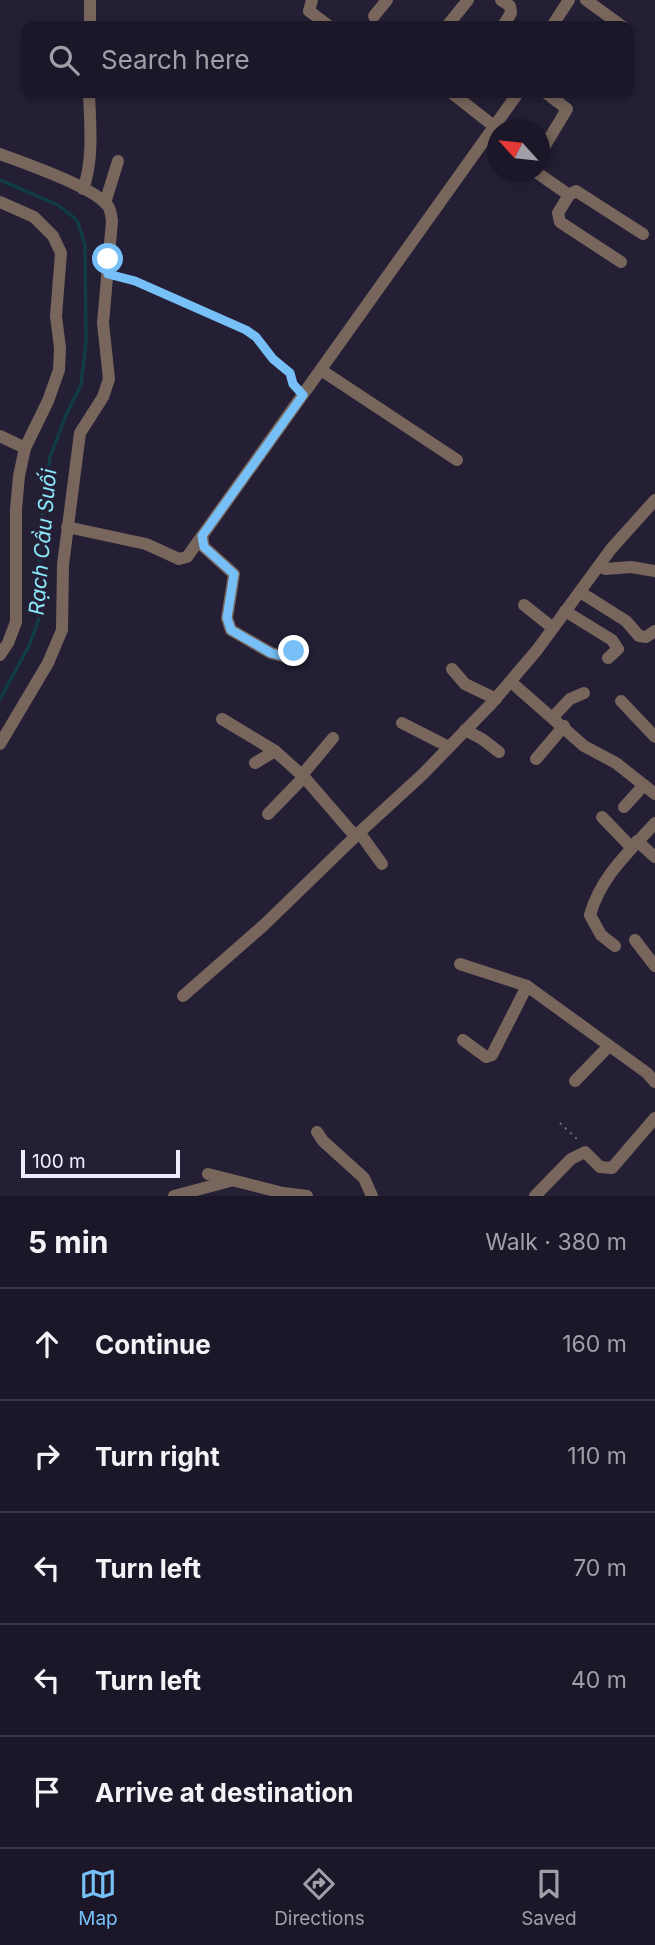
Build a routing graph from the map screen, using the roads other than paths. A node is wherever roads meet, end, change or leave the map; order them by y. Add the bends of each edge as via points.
1 (90, 0) edge
2 (312, 0) edge
3 (387, 0) edge
4 (468, 0) edge
5 (502, 0) edge
6 (569, 0) edge
7 (586, 0) edge
8 (374, 16) dead end
9 (90, 21) edge
10 (322, 21) edge
11 (451, 21) edge
12 (506, 21) edge
13 (555, 21) edge
14 (615, 21) edge
15 (89, 98) edge
16 (457, 98) edge
17 (512, 98) edge
18 (553, 98) edge
19 (502, 119) edge
20 (487, 131) edge
21 (550, 137) edge
22 (487, 145) edge
23 (0, 154) edge
24 (118, 161) dead end
25 (550, 182) edge
26 (83, 189) junction
27 (569, 195) junction
28 (0, 202) edge
29 (105, 203) junction
30 (643, 234) dead end
31 (621, 262) dead end
32 (321, 370) junction
33 (0, 436) edge
34 (25, 448) junction
35 (457, 460) dead end
36 (655, 500) edge
37 (67, 527) junction
38 (202, 536) junction
39 (598, 566) junction
40 (655, 571) edge
41 (580, 593) junction
42 (524, 606) dead end
43 (565, 611) junction
44 (553, 628) junction
45 (655, 631) edge
46 (298, 646) dead end
47 (0, 655) edge
48 (608, 658) dead end
49 (452, 669) dead end
50 (511, 682) junction
51 (584, 693) dead end
52 (496, 699) junction
53 (621, 701) dead end
54 (552, 717) junction
55 (222, 719) dead end
56 (402, 723) dead end
57 (564, 726) junction
58 (465, 730) junction
59 (655, 737) edge
60 (333, 738) dead end
61 (0, 744) edge
62 (449, 747) junction
63 (275, 751) junction
64 (499, 752) dead end
65 (536, 759) dead end
66 (255, 763) dead end
67 (303, 776) junction
68 (644, 785) junction
69 (655, 793) edge
70 (624, 807) dead end
71 (268, 814) dead end
72 (602, 817) dead end
73 (655, 823) edge
74 (357, 834) junction
75 (634, 844) junction
76 (655, 857) edge
77 (382, 864) dead end
78 (635, 940) dead end
79 (615, 946) dead end
80 (460, 964) dead end
81 (655, 966) edge
82 (527, 986) junction
83 (183, 996) dead end
84 (463, 1040) dead end
85 (609, 1046) junction
86 (653, 1073) edge
87 (575, 1081) dead end
88 (655, 1118) edge
89 (317, 1132) dead end
90 (208, 1174) dead end
91 (234, 1180) junction
92 (174, 1196) edge
93 (307, 1196) edge
94 (372, 1196) edge
95 (535, 1196) edge

1 - 9 street
2 - 10 street via 309,11
3 - 8 street
4 - 11 street
5 - 12 street via 510,6
6 - 13 street
7 - 14 street
15 - 26 street via 90,143
16 - 20 street
17 - 19 street
18 - 21 street via 567,109
22 - 32 street
23 - 26 street
24 - 29 street
25 - 27 street
26 - 29 street
27 - 30 street via 576,191
27 - 31 street via 558,213 560,222
28 - 34 street via 34,217 53,236 61,253 55,316 59,370
29 - 37 street via 112,221 103,323 109,379 80,433
32 - 35 street
32 - 38 street
33 - 34 street
34 - 47 street via 16,509 16,622
36 - 39 street
37 - 38 street via 146,544 179,559 187,557
37 - 61 street via 62,630
38 - 46 street via 204,547 234,574 227,618 231,630 286,657
39 - 40 street
39 - 41 street
41 - 43 street
41 - 45 street via 626,621 639,636
42 - 44 street
43 - 44 street
43 - 48 street via 612,640 618,649
44 - 50 street
49 - 52 street via 466,684
50 - 52 street
50 - 54 street
51 - 54 street via 570,699
52 - 58 street
53 - 59 street
54 - 57 street
55 - 63 street
56 - 62 street
57 - 65 street
57 - 68 street via 584,746 616,762
58 - 62 street
58 - 64 street
60 - 67 street
62 - 74 street
63 - 66 street
63 - 67 street
67 - 71 street
67 - 74 street
68 - 69 street
68 - 70 street
72 - 75 street
73 - 75 street
74 - 77 street
74 - 83 street
75 - 76 street
75 - 79 street via 615,864 590,915 601,935
78 - 81 street
80 - 82 street
82 - 84 street via 492,1055 486,1056
82 - 85 street
85 - 86 street
85 - 87 street
88 - 95 street via 612,1168 600,1167 585,1152 571,1159
89 - 94 street via 364,1178
90 - 91 street
91 - 92 street
91 - 93 street

